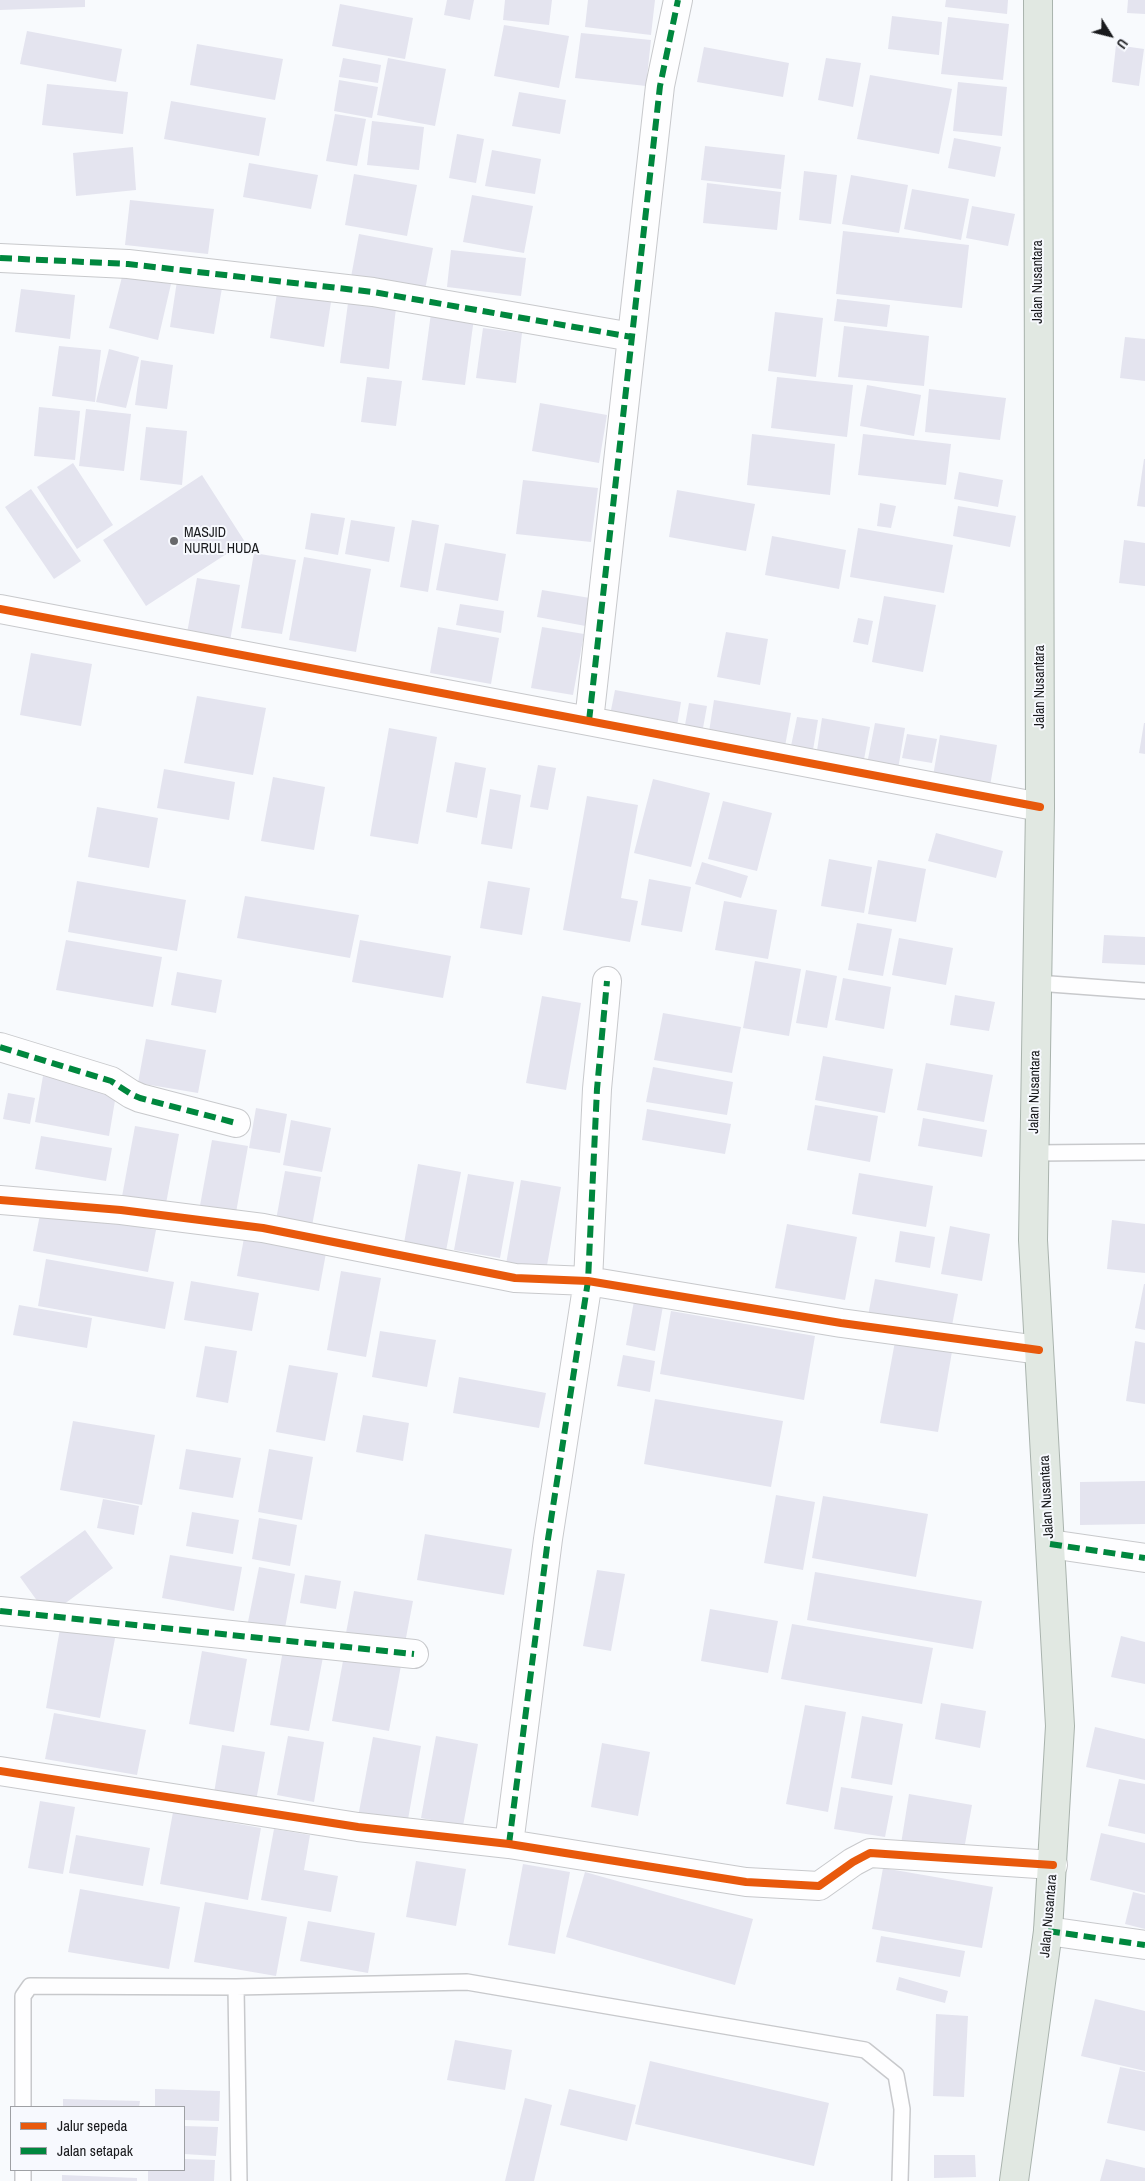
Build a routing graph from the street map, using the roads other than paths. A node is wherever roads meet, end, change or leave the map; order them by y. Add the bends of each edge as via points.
1 (678, 0) edge
2 (1038, 0) edge
3 (0, 258) edge
4 (632, 337) junction
5 (0, 609) edge
6 (589, 721) junction
7 (1040, 807) junction
8 (607, 981) dead end
9 (1037, 984) junction
10 (1145, 991) edge
11 (0, 1048) edge
12 (236, 1123) dead end
13 (1145, 1152) edge
14 (1034, 1153) junction
15 (0, 1200) edge
16 (588, 1281) junction
17 (1038, 1350) junction
18 (1050, 1544) junction
19 (1145, 1558) edge
20 (0, 1611) edge
21 (414, 1654) dead end
22 (0, 1772) edge
23 (509, 1844) junction
24 (1054, 1865) junction
25 (1048, 1931) junction
26 (1145, 1945) edge
27 (236, 1987) junction
28 (23, 2106) edge
29 (239, 2181) edge
30 (900, 2181) edge
31 (1014, 2181) edge

1 - 4 street via 660,86
2 - 7 highway, Jalan Nusantara
3 - 4 street via 128,264 373,292
4 - 6 street
5 - 6 street
6 - 7 street
7 - 9 highway, Jalan Nusantara
8 - 16 street via 597,1089
9 - 10 lane
9 - 14 highway, Jalan Nusantara
11 - 12 street via 111,1080 140,1098
13 - 14 lane
14 - 17 highway, Jalan Nusantara via 1033,1240
15 - 16 street via 121,1210 263,1228 514,1278
16 - 17 street via 841,1323
16 - 23 street via 548,1539
17 - 18 highway, Jalan Nusantara
18 - 19 street
18 - 24 highway, Jalan Nusantara via 1060,1726
20 - 21 street
22 - 23 street via 358,1827
23 - 24 street via 746,1882 804,1886 823,1884 870,1853
24 - 25 highway, Jalan Nusantara
25 - 26 street
25 - 31 highway, Jalan Nusantara
27 - 28 lane via 30,1986 23,1996
27 - 29 lane
27 - 30 lane via 466,1982 865,2050 896,2075 902,2109

